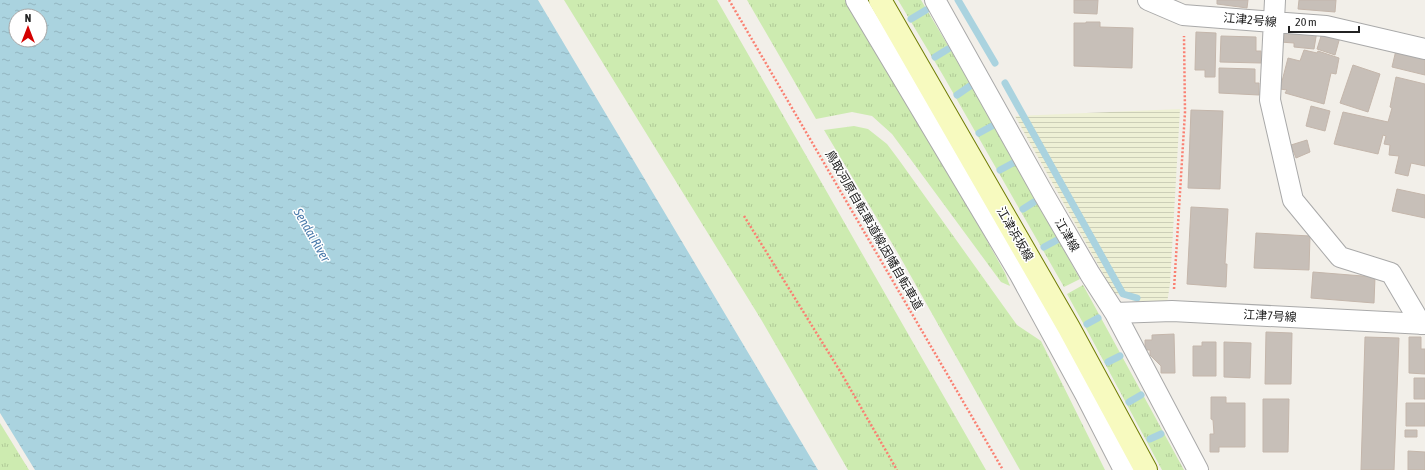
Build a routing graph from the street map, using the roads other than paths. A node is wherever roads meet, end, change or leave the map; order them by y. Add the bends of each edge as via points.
1 (856, 0) edge
2 (880, 0) edge
3 (935, 0) edge
4 (1148, 0) edge
5 (1275, 0) edge
6 (1185, 7) edge
7 (1274, 22) junction
8 (1425, 49) edge
9 (1115, 312) junction
10 (1423, 324) edge
11 (1124, 470) edge
12 (1146, 470) edge
13 (1198, 470) edge

1 - 11 street via 1019,273
2 - 12 street, 江津浜坂線 via 1069,328
3 - 9 street, 江津線 via 1043,194
4 - 6 street, 江津2号線
5 - 7 street
6 - 7 street, 江津2号線
7 - 8 street, 江津2号線 via 1326,26
7 - 10 street via 1270,100 1293,200 1340,257 1391,273
9 - 10 street, 江津7号線 via 1172,311
9 - 13 street, 江津線

